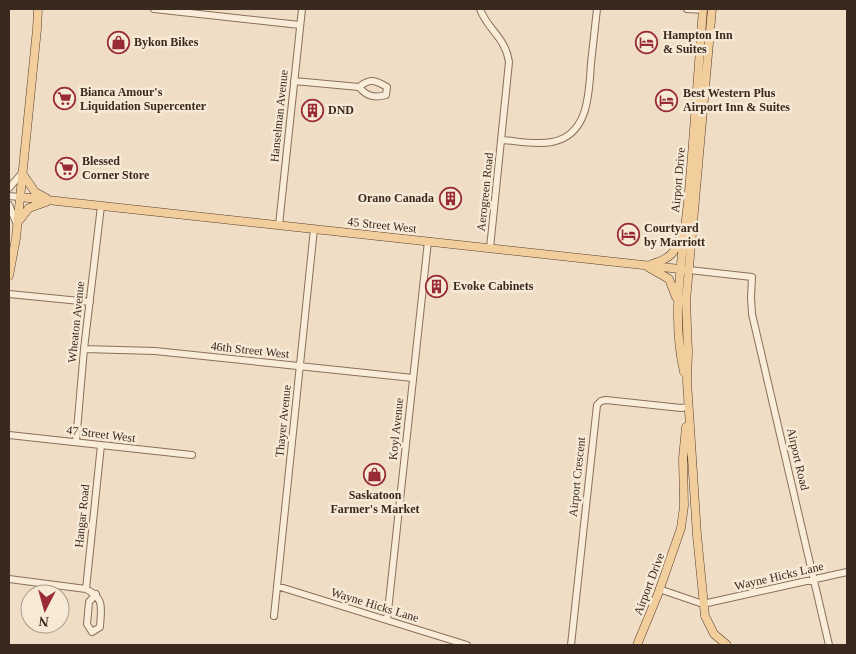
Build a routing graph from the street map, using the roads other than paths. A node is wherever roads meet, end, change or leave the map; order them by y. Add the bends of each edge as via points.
1 (38, 9) edge
2 (154, 9) edge
3 (302, 9) edge
4 (480, 9) edge
5 (597, 9) edge
6 (687, 9) edge
7 (712, 9) edge
8 (703, 10) edge
9 (300, 25) junction
10 (294, 81) junction
11 (360, 87) dead end
12 (501, 140) junction
13 (22, 173) junction
14 (9, 188) edge
15 (9, 196) edge
16 (20, 197) junction
17 (50, 200) junction
18 (9, 205) edge
19 (101, 206) junction
20 (17, 224) junction
21 (279, 225) junction
22 (685, 227) junction
23 (314, 229) junction
24 (428, 241) junction
25 (490, 248) junction
26 (645, 265) junction
27 (685, 269) junction
28 (9, 276) edge
29 (752, 277) joint
30 (9, 294) edge
31 (677, 300) junction
32 (90, 302) junction
33 (84, 349) junction
34 (300, 366) junction
35 (413, 378) junction
36 (687, 381) junction
37 (688, 410) junction
38 (9, 435) edge
39 (76, 442) junction
40 (101, 445) junction
41 (192, 455) dead end
42 (847, 572) edge
43 (814, 579) junction
44 (9, 580) edge
45 (277, 586) junction
46 (86, 589) junction
47 (659, 590) junction
48 (96, 594) junction
49 (703, 604) junction
50 (274, 616) dead end
51 (387, 620) junction
52 (467, 645) edge
53 (571, 645) edge
54 (637, 645) edge
55 (727, 645) edge
56 (829, 645) edge

1 - 13 main road
2 - 9 street
3 - 9 street, Hanselman Avenue
4 - 12 street, Aerogreen Road via 504,43 508,55
5 - 12 street via 587,103 575,130 551,142
6 - 8 street
7 - 27 main road, Airport Drive
8 - 22 main road, Airport Drive
9 - 10 street, Hanselman Avenue
10 - 11 street
10 - 21 street, Hanselman Avenue
12 - 25 street, Aerogreen Road
13 - 14 street
13 - 16 main road
13 - 17 main road via 35,192
15 - 16 street, 45 Street West
16 - 17 main road, 45 Street West
16 - 20 main road
17 - 19 main road, 45 Street West
17 - 20 main road via 29,208
18 - 20 street
19 - 21 main road, 45 Street West
19 - 32 street, Wheaton Avenue
20 - 28 main road
21 - 23 main road, 45 Street West
22 - 26 main road via 672,255
22 - 27 main road, Airport Drive
23 - 24 main road, 45 Street West
23 - 34 street, Thayer Avenue
24 - 25 main road, 45 Street West
24 - 35 street, Koyl Avenue
25 - 26 main road, 45 Street West
26 - 27 main road, 45 Street West
26 - 31 main road via 669,279
27 - 29 street, 45 Street West
27 - 31 main road, Airport Drive
27 - 36 main road, Airport Drive
29 - 43 street, Airport Road via 752,314
30 - 32 street
31 - 36 main road, Airport Drive via 678,337
32 - 33 street, Wheaton Avenue
33 - 34 street, 46th Street West via 155,350
33 - 39 street, Wheaton Avenue
34 - 35 street, 46th Street West
34 - 45 street, Thayer Avenue
35 - 51 street, Koyl Avenue
36 - 37 main road, Airport Drive
37 - 47 main road, Airport Drive via 683,458 683,518
37 - 49 main road, Airport Drive
37 - 53 street, Airport Crescent via 606,400 596,406
38 - 39 street, 47 Street West
39 - 40 street, 47 Street West
40 - 41 street, 47 Street West
40 - 46 street, Hangar Road
42 - 43 street, Wayne Hicks Lane
43 - 49 street, Wayne Hicks Lane
43 - 56 street, Airport Road
44 - 46 street
45 - 50 street, Thayer Avenue
45 - 51 street, Wayne Hicks Lane
46 - 48 street
47 - 49 street
47 - 54 main road, Airport Drive
48 - 48 street via 89,602 87,624 92,632 100,627 101,602
49 - 55 main road, Airport Drive via 709,627
51 - 52 street, Wayne Hicks Lane

